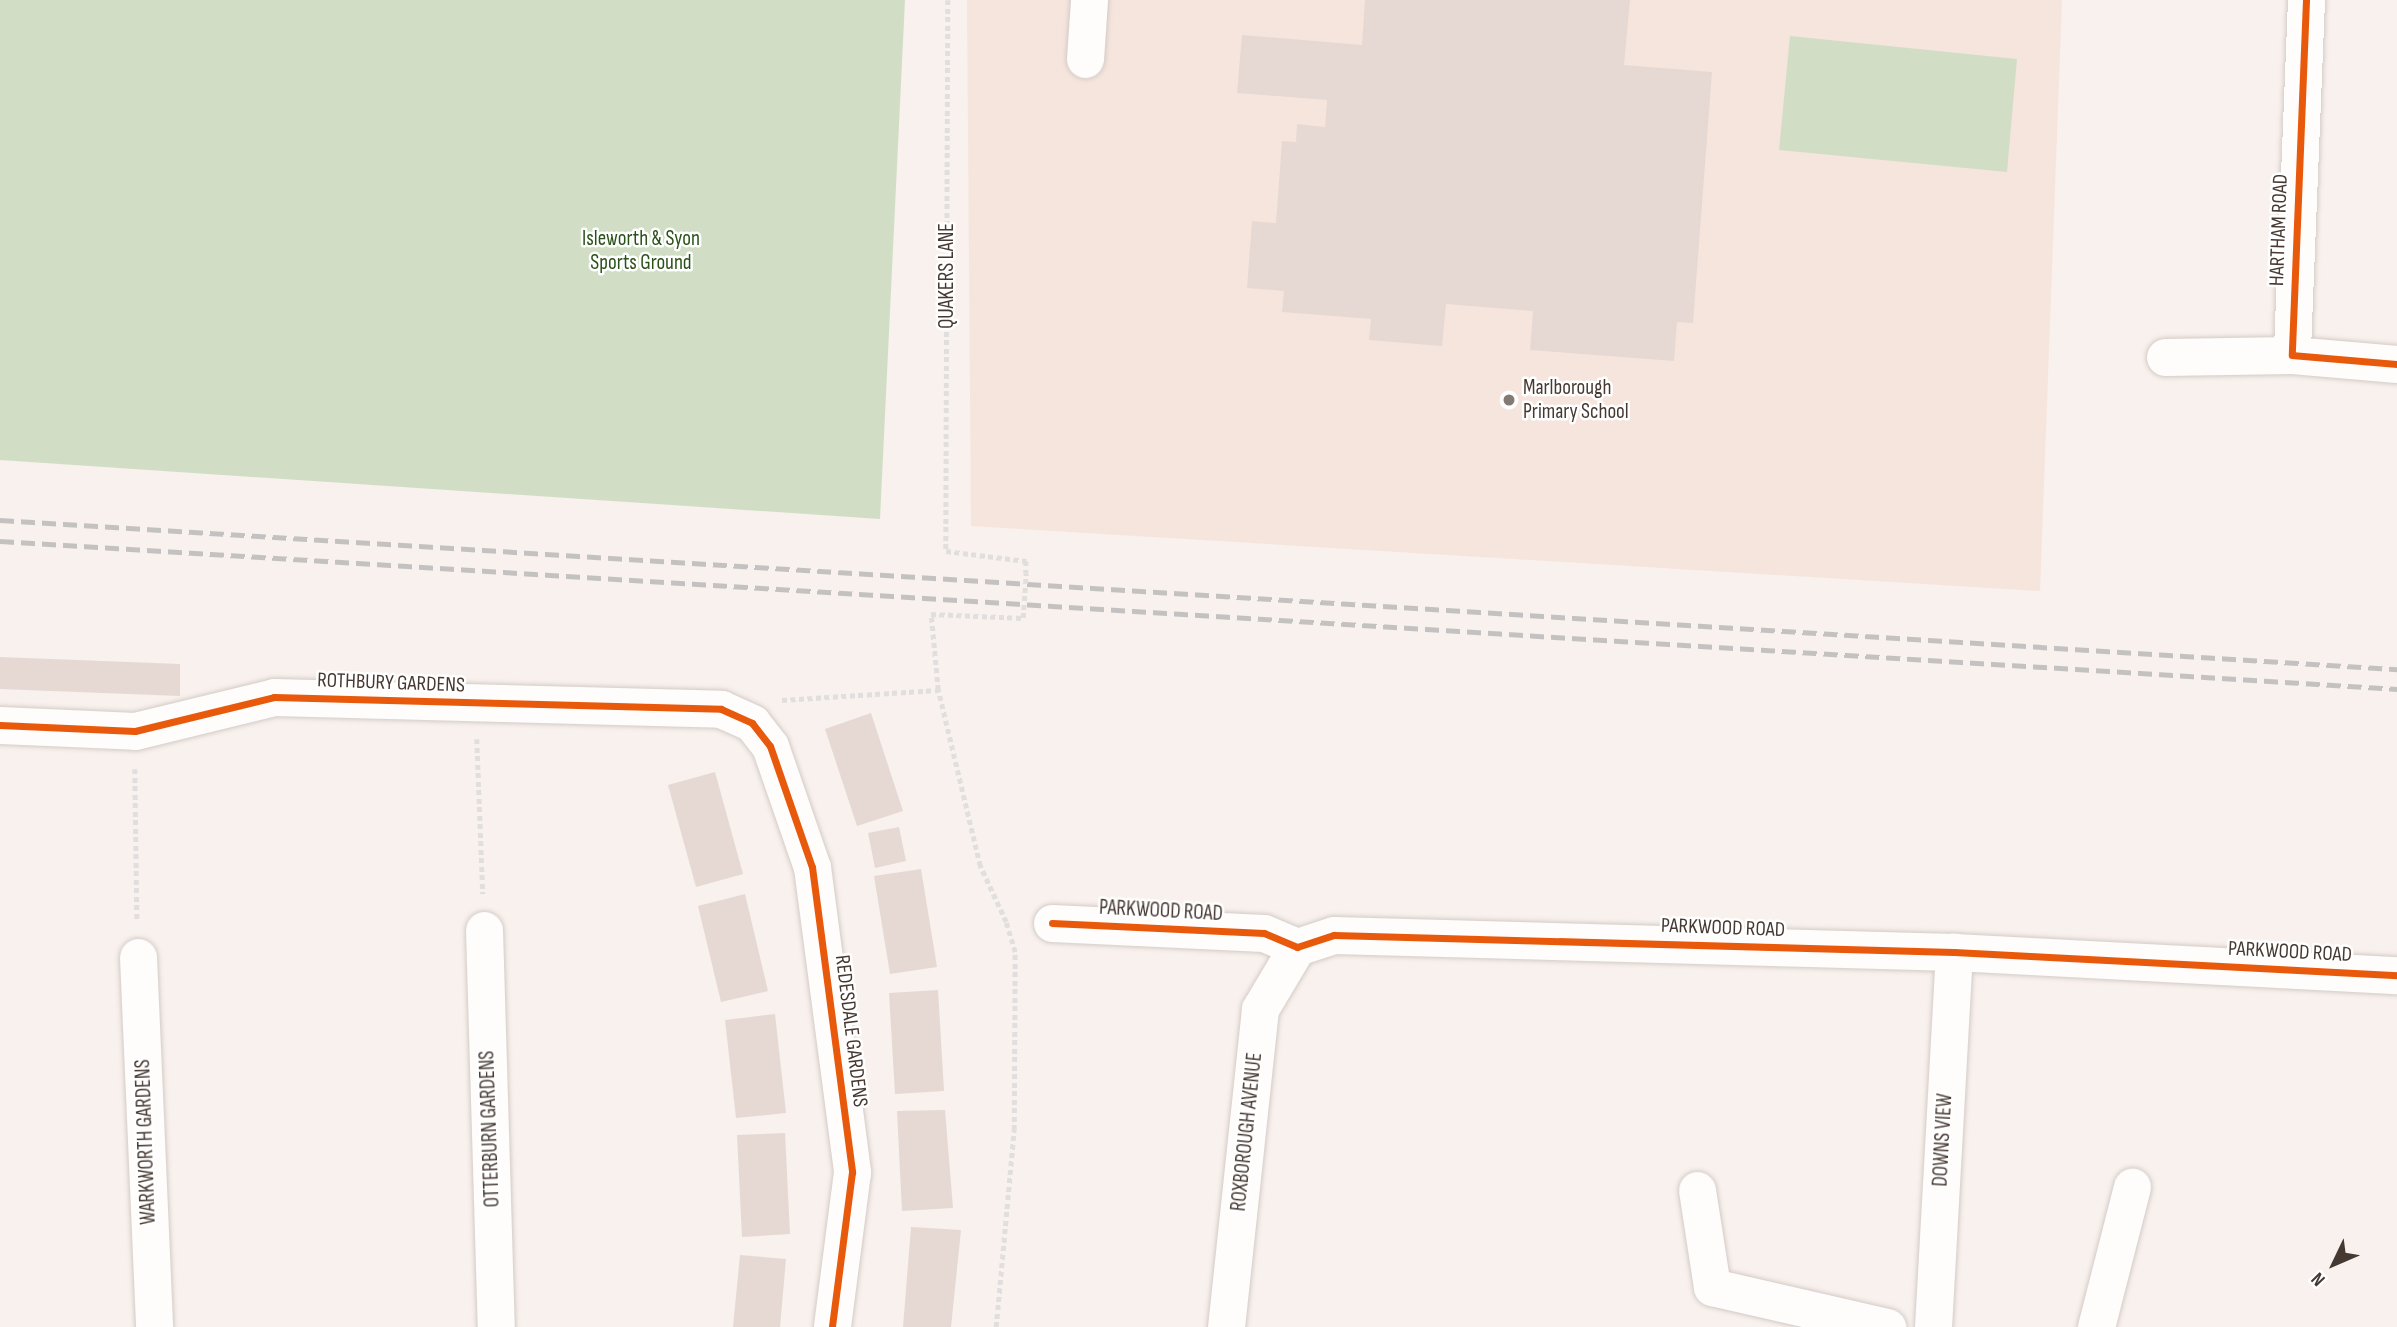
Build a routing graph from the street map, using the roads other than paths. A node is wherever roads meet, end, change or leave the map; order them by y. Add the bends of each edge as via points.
1 (1089, 0) edge
2 (2306, 0) edge
3 (1085, 59) dead end
4 (2292, 355) junction
5 (2165, 357) dead end
6 (2397, 364) edge
7 (0, 725) edge
8 (761, 734) joint
9 (1052, 923) dead end
10 (484, 930) road end
11 (1297, 947) junction
12 (1954, 952) junction
13 (138, 957) road end
14 (2397, 975) edge
15 (2132, 1187) dead end
16 (1697, 1190) dead end
17 (154, 1327) edge
18 (496, 1327) edge
19 (832, 1327) edge
20 (1226, 1327) edge
21 (1887, 1327) edge
22 (1933, 1327) edge
23 (2096, 1327) edge

1 - 3 street
2 - 4 street, HARTHAM ROAD
4 - 5 street
4 - 6 street
7 - 8 street, ROTHBURY GARDENS via 135,731 274,696 721,709
8 - 19 street, REDESDALE GARDENS via 812,867 852,1172
9 - 11 street, PARKWOOD ROAD via 1264,933
10 - 18 street, OTTERBURN GARDENS
11 - 12 street, PARKWOOD ROAD via 1334,935
11 - 20 street, ROXBOROUGH AVENUE via 1260,1009
12 - 14 street, PARKWOOD ROAD
12 - 22 street, DOWNS VIEW
13 - 17 street, WARKWORTH GARDENS
15 - 23 street
16 - 21 street via 1712,1287

